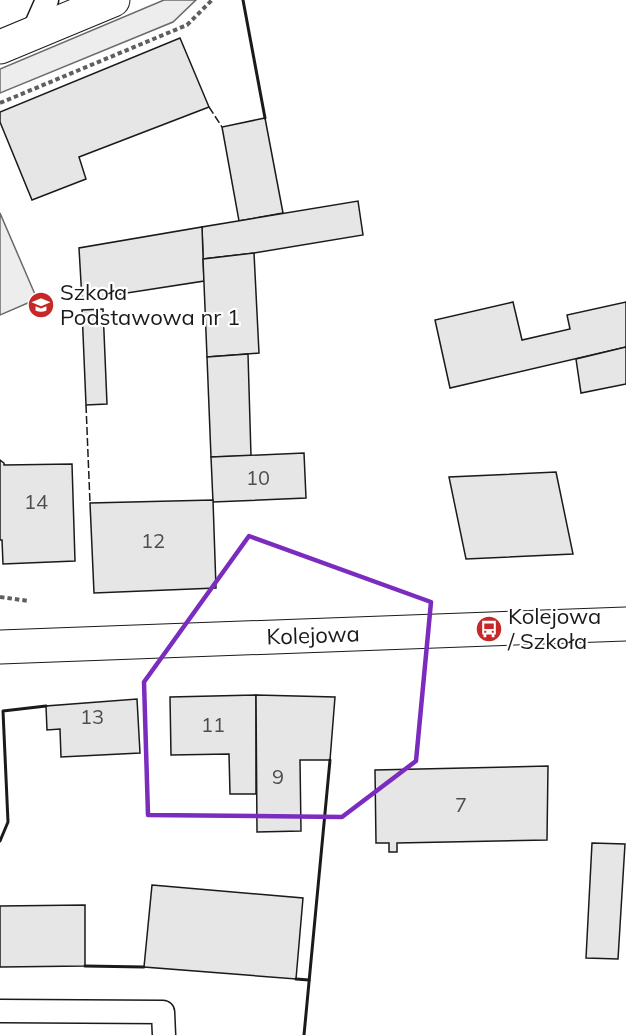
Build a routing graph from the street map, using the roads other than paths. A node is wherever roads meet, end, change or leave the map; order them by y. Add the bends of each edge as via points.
1 (47, 0) edge
2 (99, 3) edge
3 (32, 34) junction
4 (0, 47) edge
5 (626, 624) edge
6 (0, 647) edge
7 (0, 1011) edge
8 (164, 1035) edge

1 - 3 lane
2 - 3 street
3 - 4 street
5 - 6 street, Kolejowa
7 - 8 lane via 163,1012

